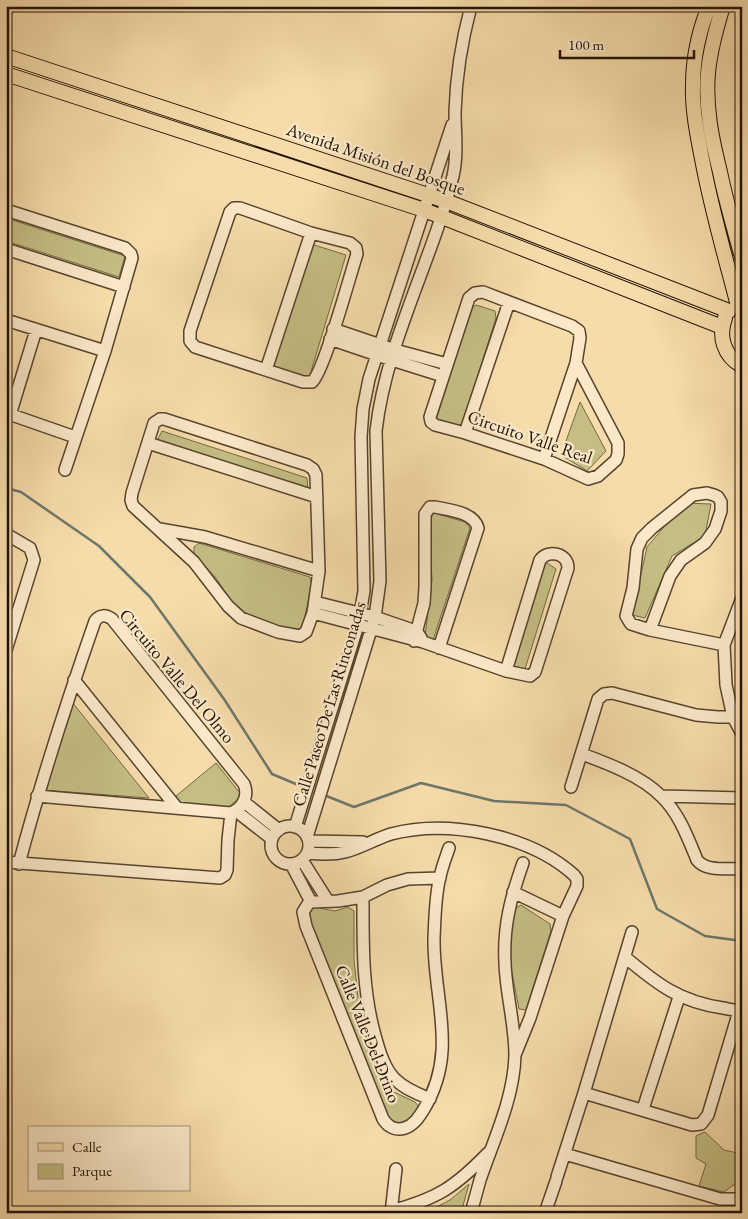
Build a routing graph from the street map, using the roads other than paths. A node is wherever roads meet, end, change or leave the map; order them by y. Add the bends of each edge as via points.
1 (471, 6) edge
2 (709, 6) edge
3 (723, 6) edge
4 (6, 56) edge
5 (6, 74) edge
6 (455, 111) junction
7 (429, 195) junction
8 (446, 201) junction
9 (6, 210) edge
10 (424, 210) junction
11 (440, 216) junction
12 (311, 232) junction
13 (6, 249) edge
14 (742, 257) edge
15 (124, 287) junction
16 (510, 302) junction
17 (736, 304) edge
18 (6, 320) edge
19 (722, 327) junction
20 (36, 330) junction
21 (332, 334) junction
22 (105, 350) junction
23 (378, 350) junction
24 (393, 355) junction
25 (419, 363) junction
26 (576, 363) junction
27 (447, 364) junction
28 (742, 366) edge
29 (266, 370) junction
30 (443, 376) junction
31 (8, 414) edge
32 (465, 433) junction
33 (75, 437) junction
34 (148, 443) junction
35 (544, 459) junction
36 (65, 470) dead end
37 (317, 497) junction
38 (158, 528) junction
39 (6, 534) edge
40 (319, 571) junction
41 (742, 598) edge
42 (314, 607) junction
43 (375, 617) junction
44 (359, 620) junction
45 (9, 630) edge
46 (372, 630) junction
47 (650, 630) junction
48 (418, 638) junction
49 (724, 645) junction
50 (439, 648) junction
51 (6, 650) edge
52 (506, 671) junction
53 (74, 680) junction
54 (733, 717) junction
55 (742, 734) edge
56 (582, 754) junction
57 (571, 787) dead end
58 (37, 796) junction
59 (662, 796) junction
60 (742, 798) edge
61 (177, 808) junction
62 (238, 808) junction
63 (295, 827) junction
64 (276, 835) junction
65 (449, 848) dead end
66 (303, 851) junction
67 (6, 862) edge
68 (523, 863) dead end
69 (19, 864) junction
70 (742, 869) edge
71 (440, 878) junction
72 (513, 892) junction
73 (363, 897) junction
74 (328, 901) junction
75 (311, 902) junction
76 (563, 916) junction
77 (632, 932) dead end
78 (625, 957) junction
79 (678, 997) junction
80 (740, 1011) edge
81 (515, 1055) junction
82 (584, 1093) junction
83 (430, 1099) junction
84 (643, 1109) junction
85 (491, 1150) junction
86 (565, 1154) junction
87 (396, 1169) dead end
88 (740, 1202) edge
89 (391, 1212) edge
90 (548, 1212) edge
91 (471, 1213) edge

1 - 6 street via 460,60
2 - 17 main road via 698,37 695,61 696,126 711,205
3 - 14 main road via 712,43 707,102 716,158
4 - 7 main road, Avenida Misión del Bosque
5 - 10 main road, Avenida Misión del Bosque
6 - 7 street, Calle Paseo De Las Rinconadas
6 - 8 street, Calle Paseo De Las Rinconadas via 456,165
7 - 8 main road, Avenida Misión del Bosque
7 - 10 street, Calle Paseo De Las Rinconadas
8 - 11 street, Calle Paseo De Las Rinconadas
8 - 17 main road, Avenida Misión del Bosque
9 - 15 street via 125,248 132,261
10 - 11 main road, Avenida Misión del Bosque
10 - 23 street, Calle Paseo De Las Rinconadas
11 - 19 main road, Avenida Misión del Bosque
11 - 24 street, Calle Paseo De Las Rinconadas
12 - 21 street via 350,243 357,250
12 - 29 street
12 - 29 street via 240,208 232,210 190,330 190,341 195,347
13 - 15 street
15 - 22 street
16 - 26 street, Circuito Valle Real via 577,329 580,338
16 - 27 street, Circuito Valle Real via 483,292 471,296
16 - 32 street
17 - 19 main road
18 - 20 street
19 - 28 main road via 724,347 729,356
20 - 22 street
20 - 31 street
21 - 23 street
21 - 29 street via 319,373 312,382
22 - 33 street
23 - 24 street
23 - 44 street, Calle Paseo De Las Rinconadas via 363,409 361,437 364,591
24 - 25 street
24 - 43 street, Calle Paseo De Las Rinconadas via 376,431 380,581
25 - 27 street
25 - 30 street
26 - 35 street
26 - 35 street, Circuito Valle Real via 618,443 618,454 616,460 598,476 588,479
27 - 30 street, Circuito Valle Real
30 - 32 street, Circuito Valle Real via 430,421
31 - 33 street
32 - 35 street, Circuito Valle Real
33 - 36 street
34 - 37 street
34 - 37 street via 154,423 160,419 218,436 310,466 316,475
34 - 38 street via 131,500 135,508
37 - 40 street
38 - 40 street via 205,537
38 - 42 street via 194,562 241,618 300,636 306,632
39 - 45 street via 30,548 34,560
40 - 42 street
41 - 49 street
42 - 44 street
43 - 44 street
43 - 46 street, Calle Paseo De Las Rinconadas
43 - 48 street
44 - 46 street
44 - 63 street, Calle Paseo De Las Rinconadas
45 - 51 street
46 - 48 street
46 - 66 street, Calle Paseo De Las Rinconadas
47 - 47 street via 631,624 626,616 639,544 646,533 693,495 714,495 721,502 720,519 710,538 675,568
47 - 49 street
48 - 50 street
48 - 50 street via 426,587 425,516 426,510 435,506 470,516 478,530
49 - 54 street via 726,685
50 - 52 street
52 - 52 street via 540,560 550,553 564,558 568,568 536,672 527,676
53 - 58 street, Circuito Valle Del Olmo
53 - 61 street
53 - 62 street, Circuito Valle Del Olmo via 95,621 100,616 109,617 244,784 246,792
54 - 55 street
54 - 56 street via 696,715 612,693 604,694 598,699
56 - 57 street
56 - 59 street via 628,774
58 - 61 street
58 - 69 street, Circuito Valle Del Olmo
59 - 60 street
59 - 70 street via 676,816 699,863 709,868
61 - 62 street
62 - 64 street
62 - 69 street, Circuito Valle Del Olmo via 228,840 226,875 220,878
63 - 64 street via 284,828
63 - 66 street via 304,833
64 - 66 street via 272,850 281,862
65 - 71 street, Calle Valle Del Drino
66 - 74 street
66 - 75 street
66 - 76 street via 344,852 415,830 485,833 506,838 550,857 577,879
67 - 69 street, Circuito Valle Del Olmo
68 - 72 street
71 - 73 street via 398,881
71 - 83 street, Calle Valle Del Drino via 434,939 443,1037 440,1071
72 - 76 street
72 - 81 street via 504,937
73 - 74 street
73 - 83 street via 363,971 380,1053 397,1081
74 - 75 street
75 - 83 street, Calle Valle Del Drino via 303,912 306,926 383,1119 390,1127 406,1128 418,1118
76 - 81 street
77 - 78 street
78 - 79 street
78 - 82 street
79 - 80 street via 706,1006
79 - 84 street
80 - 84 street via 705,1120 692,1125
81 - 85 street via 508,1098
82 - 84 street
82 - 86 street
85 - 89 street via 453,1186
85 - 91 street
86 - 88 street
86 - 90 street
87 - 89 street

